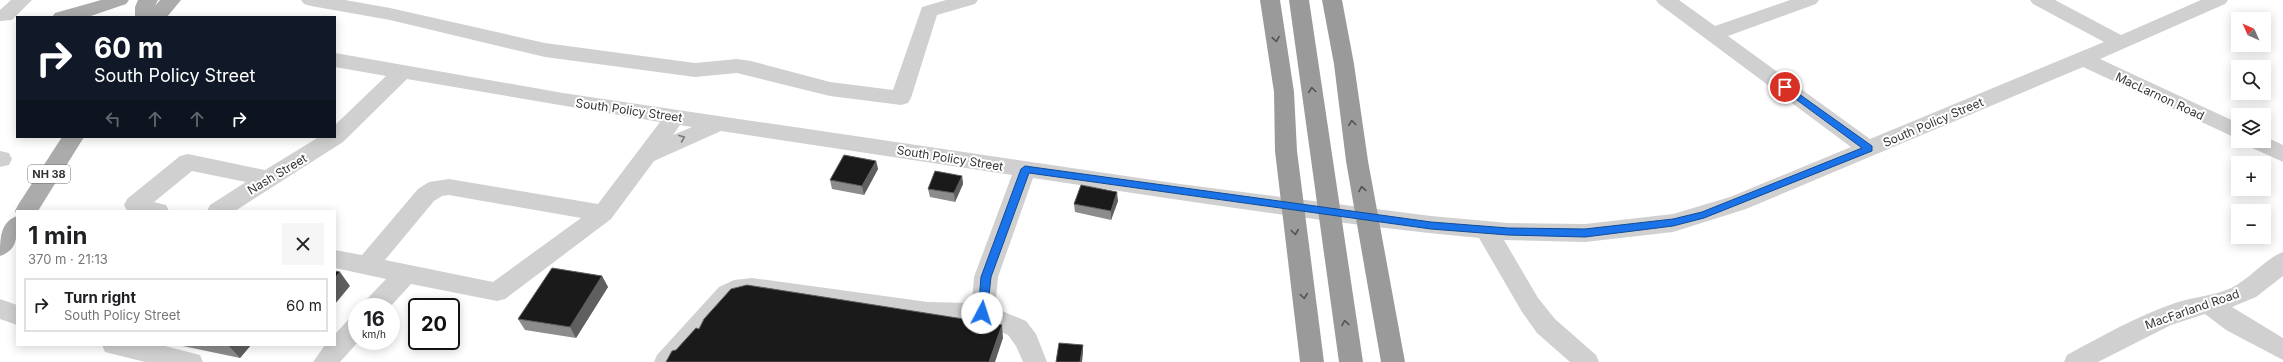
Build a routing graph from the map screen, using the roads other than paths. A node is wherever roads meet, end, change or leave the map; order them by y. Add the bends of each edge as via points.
1 (22, 0) edge
2 (119, 0) edge
3 (148, 0) edge
4 (171, 0) edge
5 (311, 0) edge
6 (968, 0) edge
7 (1270, 0) edge
8 (1299, 0) edge
9 (1332, 0) edge
10 (1666, 0) edge
11 (1809, 0) edge
12 (2040, 0) edge
13 (2218, 0) edge
14 (931, 6) edge
15 (396, 7) edge
16 (5, 10) edge
17 (66, 16) edge
18 (146, 16) edge
19 (157, 16) edge
20 (1713, 34) junction
21 (2121, 43) junction
22 (2083, 59) junction
23 (336, 60) edge
24 (401, 73) junction
25 (675, 117) junction
26 (719, 123) junction
27 (2231, 129) edge
28 (336, 136) edge
29 (72, 138) edge
30 (334, 138) edge
31 (2271, 148) edge
32 (1869, 149) junction
33 (2283, 154) edge
34 (647, 155) junction
35 (1025, 169) junction
36 (268, 179) junction
37 (27, 210) edge
38 (155, 210) edge
39 (220, 210) edge
40 (603, 213) junction
41 (16, 226) edge
42 (1486, 230) junction
43 (0, 247) edge
44 (336, 259) edge
45 (2283, 261) edge
46 (367, 265) junction
47 (406, 273) junction
48 (383, 298) edge
49 (2209, 304) junction
50 (0, 309) edge
51 (982, 313) junction
52 (16, 315) edge
53 (348, 337) edge
54 (119, 346) edge
55 (2283, 350) edge
56 (1308, 355) edge
57 (191, 362) edge
58 (325, 362) edge
59 (666, 362) edge
60 (1035, 362) edge
61 (1350, 362) edge
62 (1393, 362) edge
63 (1587, 362) edge
64 (2076, 362) edge

1 - 16 street
2 - 17 main road
3 - 18 main road via 145,7
4 - 19 main road
5 - 15 street
6 - 14 street
7 -> 56 highway via 1284,92 1286,151
61 -> 8 highway
62 -> 9 highway via 1375,269
10 - 20 street
11 - 20 street
12 - 21 street
13 - 21 street, South Policy Street
14 - 15 street via 901,98 830,89 737,66 695,70 545,50
20 - 32 street
21 - 22 street, South Policy Street
22 - 27 street, MacLarnon Road
22 - 32 street, South Policy Street
23 - 24 street, South Policy Street
24 - 25 street, South Policy Street
24 - 28 street, Nash Street
25 - 26 street, South Policy Street
25 - 34 street
34 -> 26 street
26 - 35 street, South Policy Street
29 - 37 main road, NH 38
30 - 36 street, Nash Street
31 - 33 street
32 - 42 street, South Policy Street via 1738,203 1673,223 1585,233
34 - 40 street
35 - 42 street, South Policy Street via 1204,195
35 - 51 street via 986,277
36 - 38 street via 188,162 136,204
36 - 39 street, Nash Street
40 - 46 street via 449,187 437,188 426,195
40 - 47 street via 581,232 497,292
41 - 43 main road
42 - 63 street via 1546,326 1565,346
44 - 46 street
45 - 49 street, MacFarland Road via 2273,272 2252,286 2234,296
46 - 47 street
47 - 48 street
49 - 55 street via 2236,324
49 - 64 street, MacFarland Road via 2181,310 2133,331
50 - 52 street
51 - 59 street via 928,312 773,289 734,289
51 - 60 street via 1017,328 1028,341
53 - 58 street
54 - 57 street

